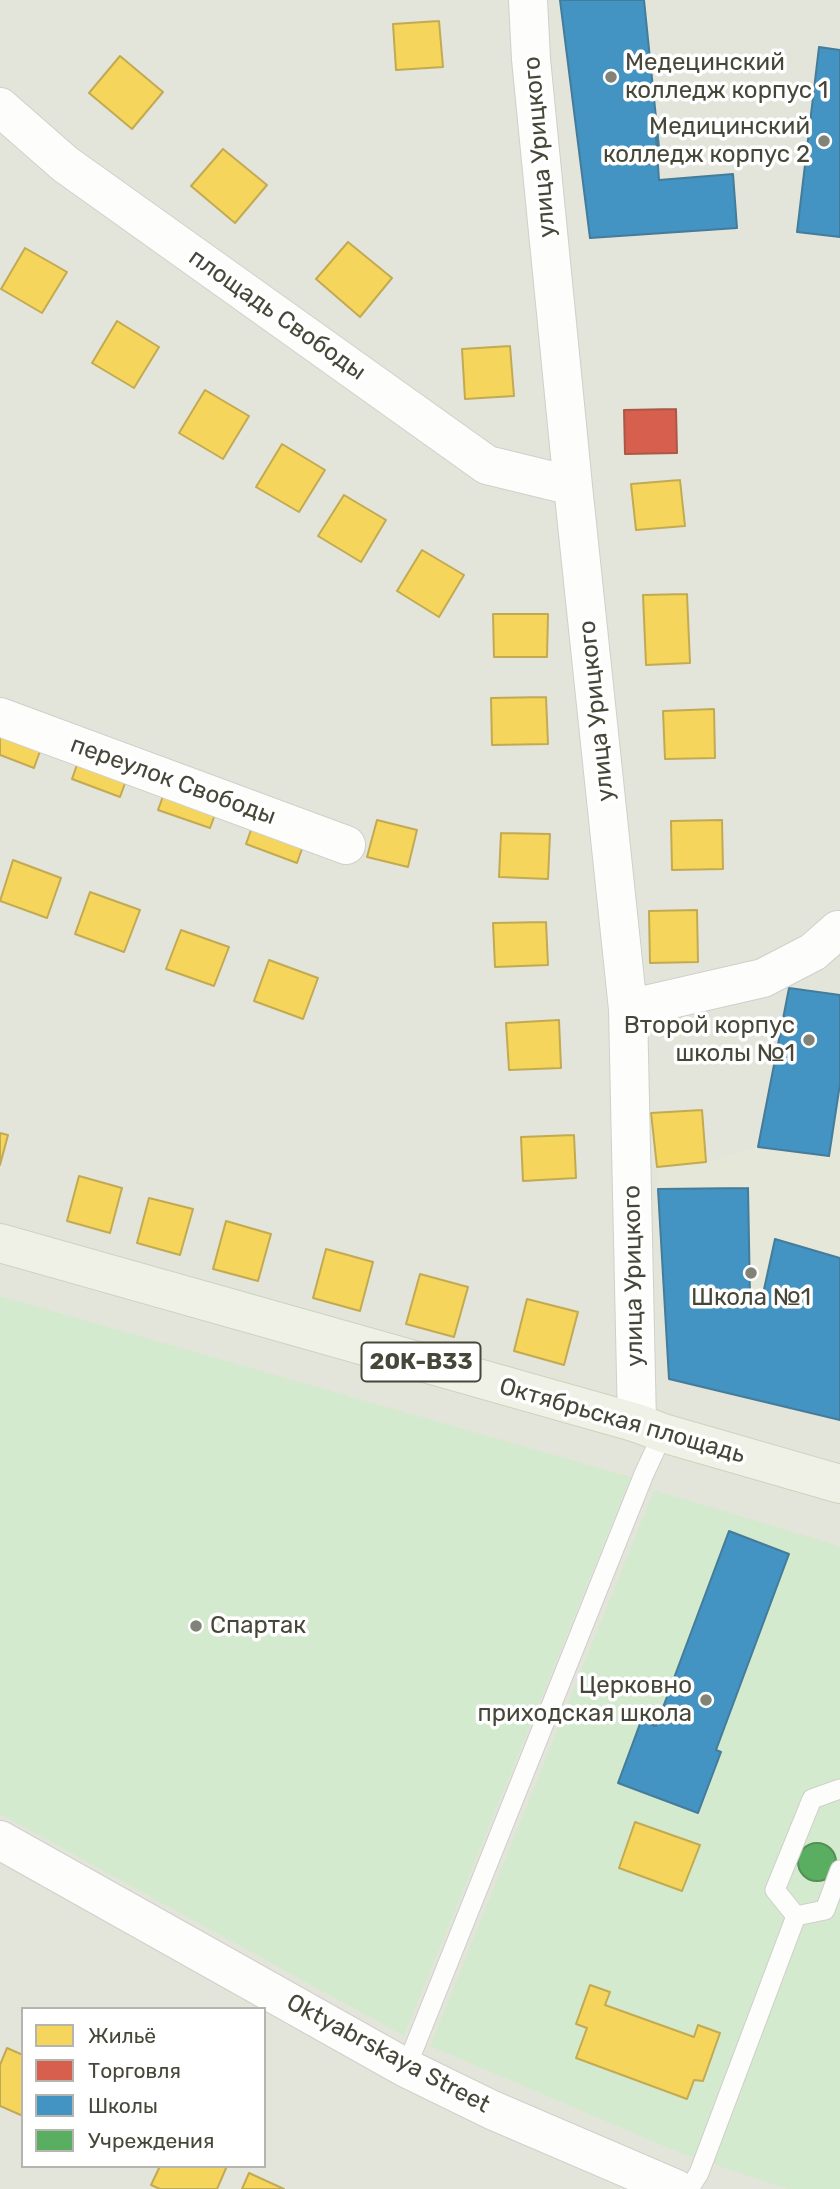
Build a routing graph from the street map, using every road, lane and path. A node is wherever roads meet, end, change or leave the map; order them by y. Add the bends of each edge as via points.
1 (528, 0) edge
2 (0, 107) edge
3 (573, 486) junction
4 (0, 717) edge
5 (346, 845) dead end
6 (838, 930) dead end
7 (628, 1009) junction
8 (0, 1243) edge
9 (650, 1428) junction
10 (840, 1484) edge
11 (840, 1789) edge
12 (0, 1840) edge
13 (840, 1870) edge
14 (796, 1916) junction
15 (406, 2068) junction
16 (676, 2189) edge
17 (689, 2189) edge

1 - 3 street, улица Урицкого
2 - 3 street, площадь Свободы via 65,164 487,465
3 - 7 street, улица Урицкого
4 - 5 street, переулок Свободы
6 - 7 street via 813,951 763,978
7 - 9 street, улица Урицкого
8 - 9 main road, Октябрьская площадь / 20К-В33
9 - 10 main road, Октябрьская площадь / 20К-В33
9 - 15 lane via 644,1474
11 - 14 lane via 812,1799 775,1890
12 - 15 street, Oktyabrskaya Street
13 - 14 lane via 825,1910
14 - 17 lane
15 - 16 street, Oktyabrskaya Street

